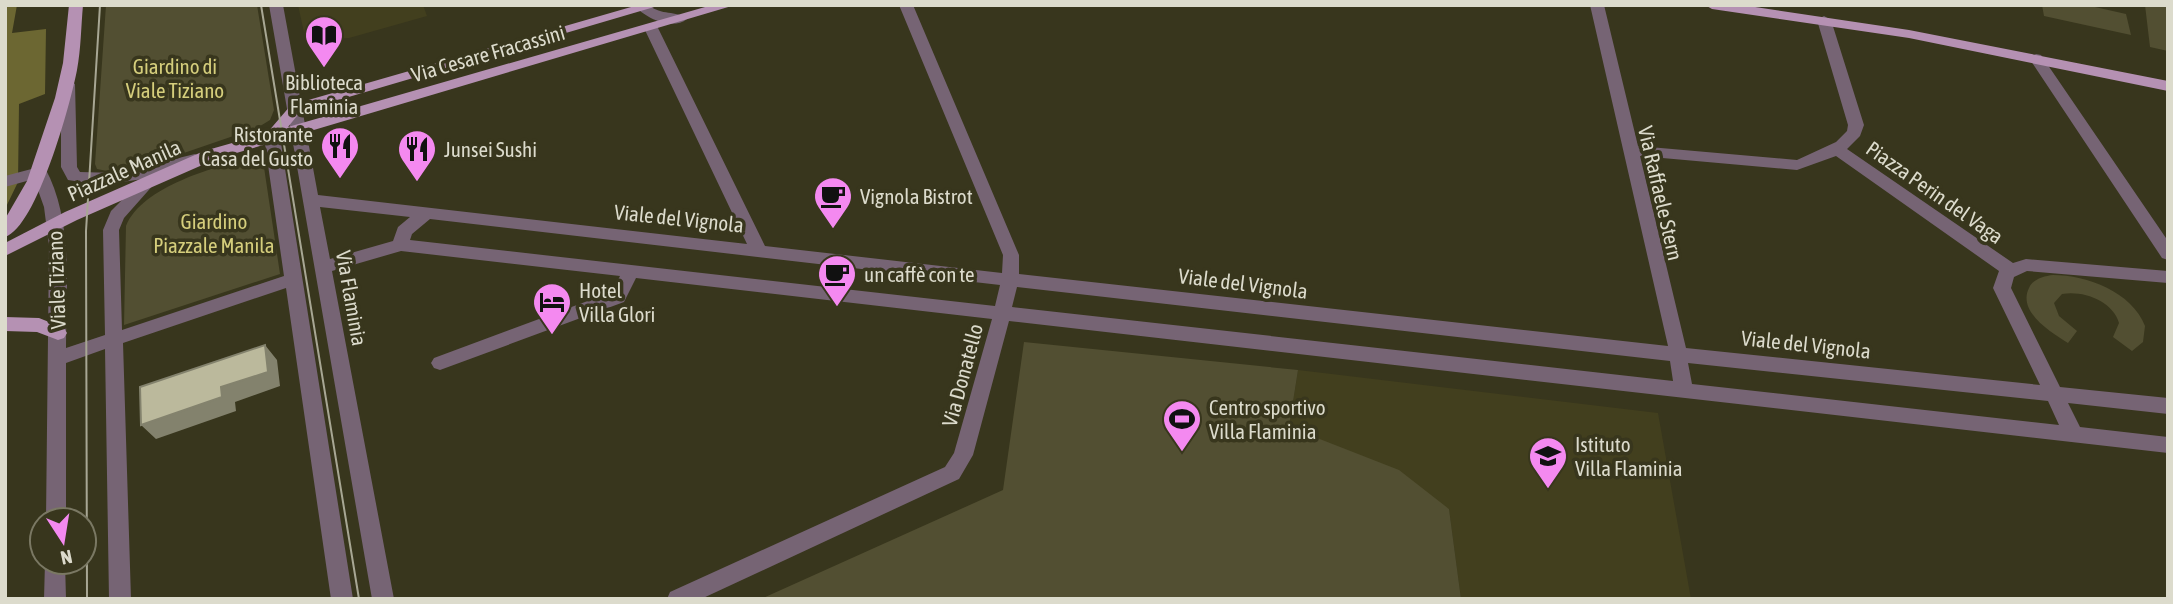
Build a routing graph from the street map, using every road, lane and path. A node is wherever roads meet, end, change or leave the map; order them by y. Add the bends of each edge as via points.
1 (76, 5) edge
2 (276, 5) edge
3 (728, 5) edge
4 (906, 5) edge
5 (1597, 5) edge
6 (1712, 5) edge
7 (646, 6) edge
8 (680, 19) junction
9 (1824, 20) junction
10 (651, 28) junction
11 (2036, 58) junction
12 (68, 81) junction
13 (2168, 86) edge
14 (296, 108) junction
15 (299, 129) junction
16 (272, 137) junction
17 (1835, 148) junction
18 (1629, 150) junction
19 (210, 155) junction
20 (39, 172) junction
21 (5, 182) edge
22 (147, 183) junction
23 (313, 200) junction
24 (425, 214) junction
25 (55, 225) junction
26 (5, 231) edge
27 (401, 246) junction
28 (758, 249) junction
29 (5, 250) edge
30 (2165, 250) edge
31 (324, 267) junction
32 (2010, 270) junction
33 (631, 271) junction
34 (2168, 277) edge
35 (292, 280) junction
36 (1010, 280) junction
37 (1002, 314) junction
38 (5, 324) edge
39 (58, 333) junction
40 (113, 339) junction
41 (1677, 353) junction
42 (58, 358) junction
43 (440, 363) dead end
44 (1684, 391) junction
45 (2054, 393) junction
46 (2168, 406) edge
47 (2074, 435) junction
48 (2168, 445) edge
49 (56, 506) edge
50 (55, 576) edge
51 (55, 599) edge
52 (120, 599) edge
53 (342, 599) edge
54 (383, 599) edge
55 (678, 599) edge

1 - 12 main road
2 - 14 street, Via Flaminia
3 - 8 main road, Via Cesare Fracassini
4 - 36 street, Via Donatello via 1009,247
5 - 18 street, Via Raffaele Stern
6 - 9 main road
7 - 8 street via 653,16
7 - 14 main road, Via Cesare Fracassini
8 - 10 main road, Via Cesare Fracassini
9 - 11 main road
9 - 17 street via 1856,125 1855,134
10 - 15 main road, Via Cesare Fracassini
10 - 28 street
11 - 13 main road
11 - 30 street
12 - 19 street, Piazzale Manila via 69,167 74,176 115,178
12 - 20 main road
14 - 15 street, Via Flaminia
14 - 16 main road
15 - 16 main road, Piazzale Manila
15 - 23 street, Via Flaminia
16 - 19 main road, Piazzale Manila
16 - 35 street
17 - 18 street via 1813,161 1788,165
17 - 32 street, Piazza Perin del Vaga
18 - 41 street, Via Raffaele Stern
19 - 22 main road, Piazzale Manila
20 - 21 street
20 - 25 street, Viale Tiziano
20 - 26 main road via 22,210
22 - 25 main road, Piazzale Manila
22 - 40 street via 117,215 111,230
23 - 24 street, Viale del Vignola
23 - 31 street, Via Flaminia
24 - 27 street via 404,231
24 - 28 street, Viale del Vignola
25 - 29 main road, Piazzale Manila
25 - 39 street, Viale Tiziano
27 - 31 street
27 - 33 street
28 - 36 street, Viale del Vignola
31 - 54 street, Via Flaminia
32 - 34 street via 2026,265
32 - 45 street via 2002,288
33 - 37 street
33 - 43 street via 618,297
35 - 40 street
35 - 53 street
36 - 37 street, Via Donatello
36 - 41 street, Viale del Vignola
37 - 44 street
37 - 55 street, Via Donatello via 964,455 951,473
38 - 39 main road via 39,325
39 - 42 street, Viale Tiziano
40 - 42 street
40 - 52 street
41 - 44 street, Via Raffaele Stern
41 - 45 street, Viale del Vignola
42 - 49 street, Viale Tiziano
44 - 47 street
45 - 46 street, Viale del Vignola
45 - 47 street
47 - 48 street
50 - 51 street

